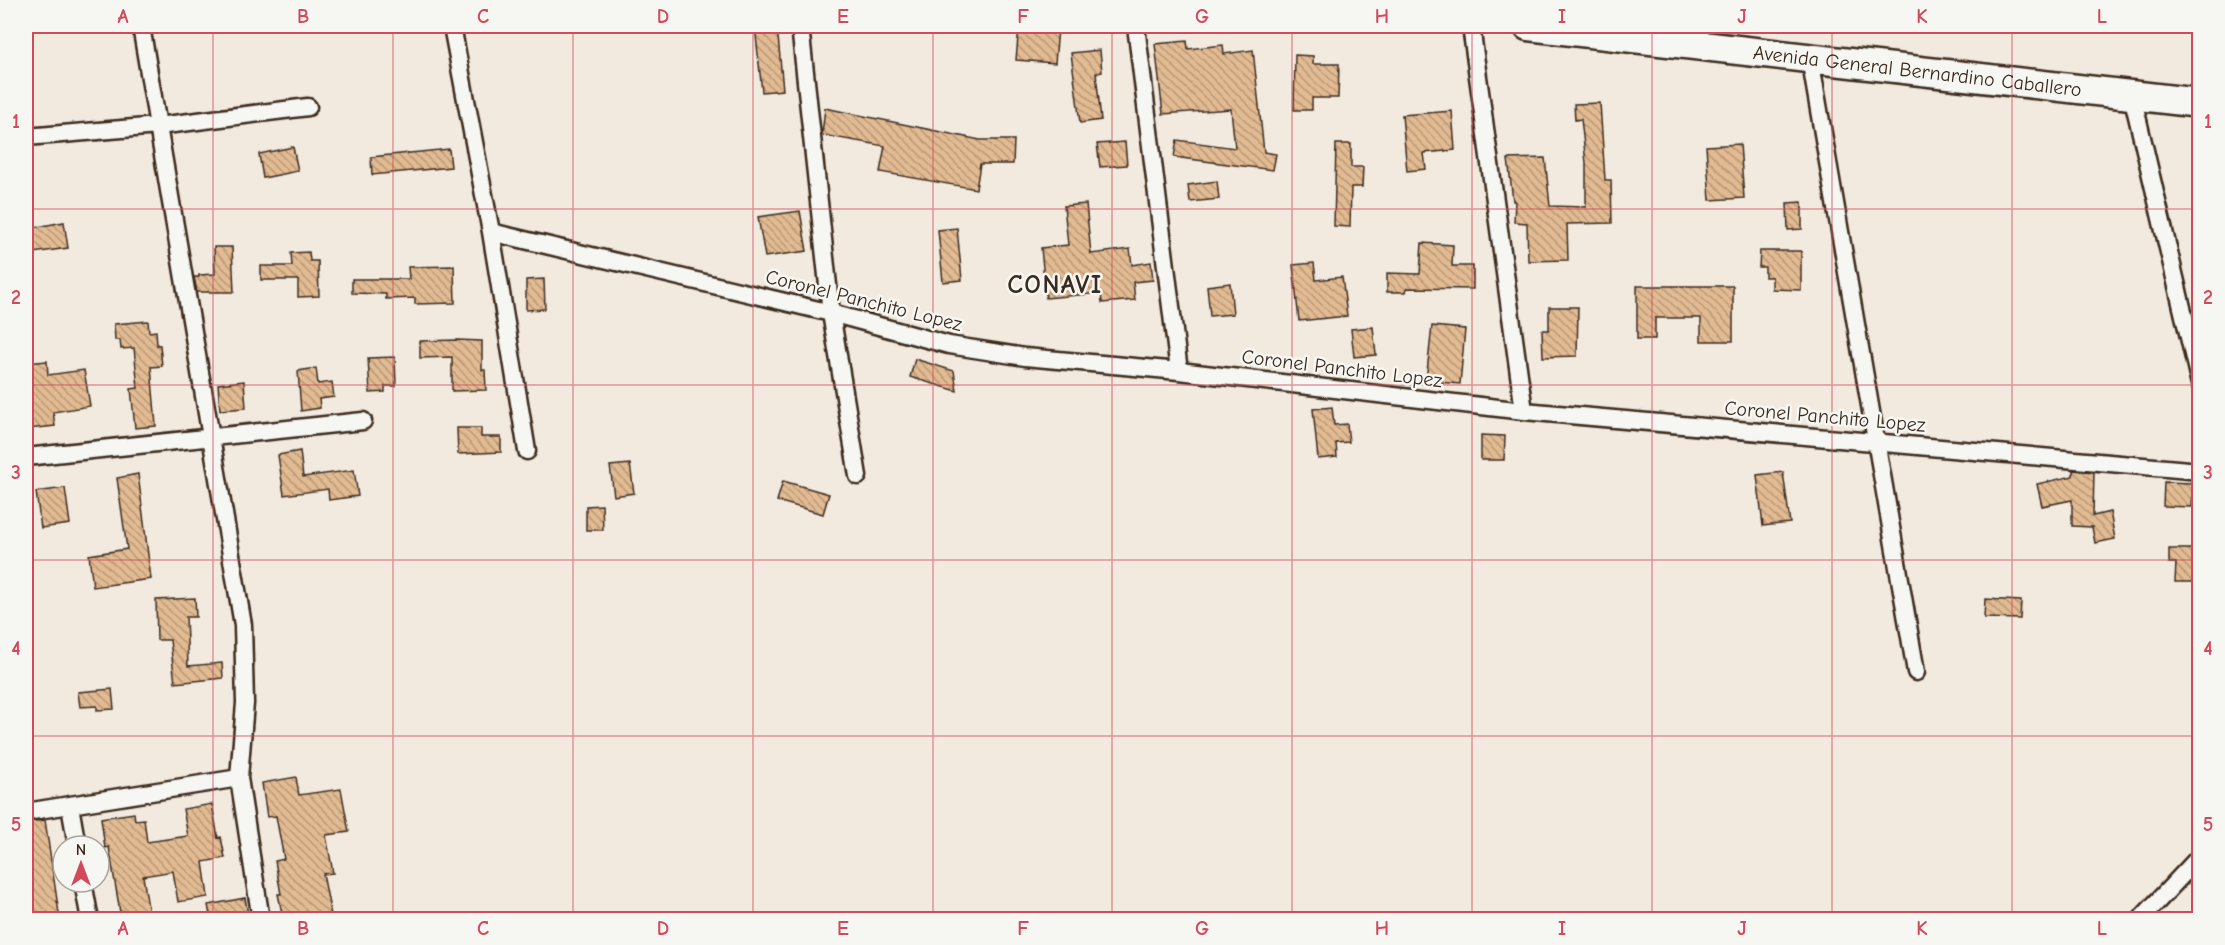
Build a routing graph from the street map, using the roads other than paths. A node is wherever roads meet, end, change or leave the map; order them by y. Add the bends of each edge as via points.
1 (141, 26) edge
2 (452, 26) edge
3 (800, 26) edge
4 (1136, 26) edge
5 (1471, 26) edge
6 (1528, 26) edge
7 (1810, 58) junction
8 (2132, 95) junction
9 (2199, 103) edge
10 (308, 107) dead end
11 (158, 126) junction
12 (26, 137) edge
13 (492, 232) junction
14 (831, 313) junction
15 (1179, 371) junction
16 (2199, 384) edge
17 (1524, 411) junction
18 (363, 421) dead end
19 (211, 438) junction
20 (1876, 441) junction
21 (527, 452) dead end
22 (26, 457) edge
23 (2199, 471) edge
24 (858, 476) dead end
25 (1916, 672) dead end
26 (239, 778) junction
27 (70, 806) junction
28 (26, 812) edge
29 (75, 834) edge
30 (2199, 856) edge
31 (85, 894) edge
32 (90, 920) edge
33 (261, 920) edge
34 (2140, 920) edge

1 - 11 street
2 - 13 street
3 - 14 street
4 - 15 street
5 - 17 street
6 - 7 highway, Avenida General Bernardino Caballero
7 - 8 highway, Avenida General Bernardino Caballero
7 - 20 street
8 - 9 highway, Avenida General Bernardino Caballero
8 - 16 street
10 - 11 street
11 - 12 street
11 - 19 street
13 - 14 street, Coronel Panchito Lopez
13 - 21 street
14 - 15 street, Coronel Panchito Lopez via 949,345 1025,357
14 - 24 street
15 - 17 street, Coronel Panchito Lopez
17 - 20 street, Coronel Panchito Lopez
18 - 19 street
19 - 22 street
19 - 26 street via 243,625 245,703
20 - 23 street, Coronel Panchito Lopez
20 - 25 street
26 - 27 street
26 - 33 street
27 - 28 street
27 - 29 street
30 - 34 street
31 - 32 street

